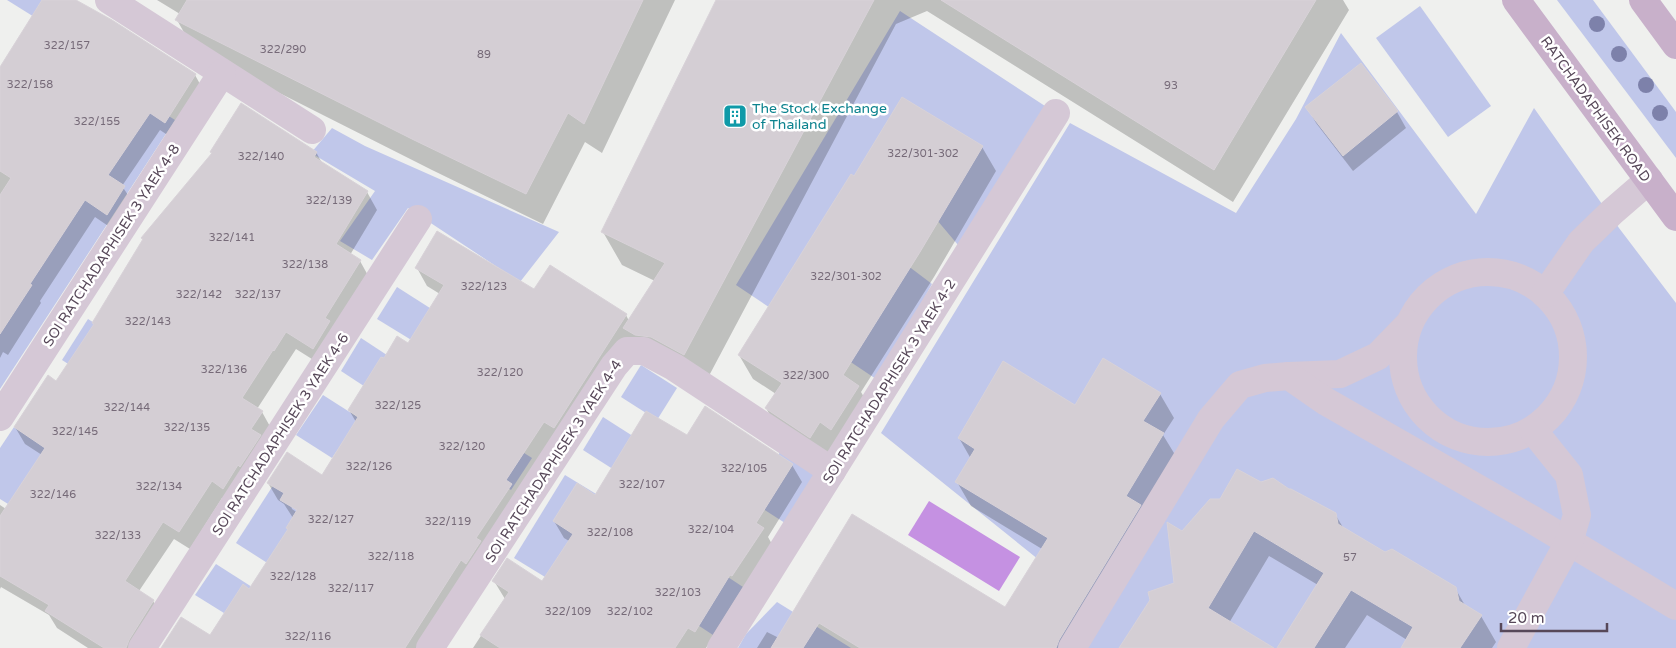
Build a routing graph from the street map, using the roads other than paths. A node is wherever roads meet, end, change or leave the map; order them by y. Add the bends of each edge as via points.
1 (109, 0) edge
2 (1516, 0) edge
3 (1643, 0) edge
4 (1676, 45) edge
5 (222, 73) junction
6 (1056, 113) dead end
7 (312, 130) dead end
8 (1648, 180) junction
9 (1676, 217) edge
10 (418, 219) dead end
11 (1545, 294) junction
12 (1409, 324) junction
13 (1289, 376) junction
14 (0, 417) edge
15 (1533, 430) junction
16 (832, 471) junction
17 (1569, 542) junction
18 (1676, 606) edge
19 (142, 648) edge
20 (430, 648) edge
21 (721, 648) edge
22 (1072, 648) edge
23 (1511, 648) edge

1 - 5 street
2 - 8 main road, RATCHADAPHISEK ROAD
3 - 4 main road
5 - 7 street
5 - 14 street, SOI RATCHADAPHISEK 3 YAEK 4-8
6 - 16 street, SOI RATCHADAPHISEK 3 YAEK 4-2
8 - 9 main road, RATCHADAPHISEK ROAD
8 - 11 street via 1581,242
10 - 19 street, SOI RATCHADAPHISEK 3 YAEK 4-6
11 - 12 street via 1529,281 1504,272 1477,272 1451,279 1429,295
11 - 15 street via 1553,299 1568,324 1574,354 1570,384 1556,410
12 - 13 street via 1378,356 1340,374
12 - 15 street via 1404,342 1403,369 1411,395 1427,417 1448,434 1476,443 1506,442
13 - 17 street via 1325,401
13 - 22 street via 1240,385 1211,419
15 - 17 street via 1569,475 1577,515
16 - 20 street, SOI RATCHADAPHISEK 3 YAEK 4-4 via 674,367 644,351 627,351
16 - 21 street, SOI RATCHADAPHISEK 3 YAEK 4-2
17 - 18 street
17 - 23 street

